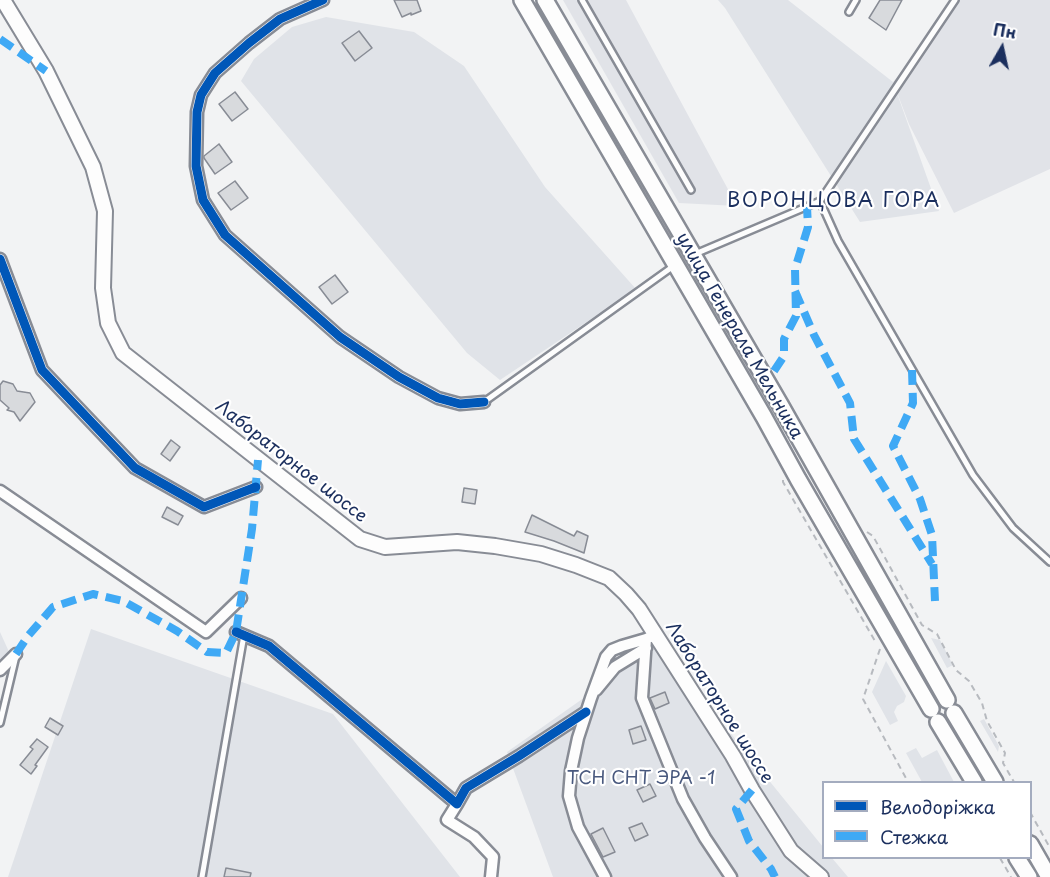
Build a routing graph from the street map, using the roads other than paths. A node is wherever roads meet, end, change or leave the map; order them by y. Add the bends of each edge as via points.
1 (3, 0) edge
2 (323, 0) edge
3 (522, 0) edge
4 (545, 0) edge
5 (582, 0) edge
6 (856, 0) edge
7 (955, 0) edge
8 (849, 12) dead end
9 (691, 190) dead end
10 (820, 201) junction
11 (693, 255) junction
12 (0, 260) edge
13 (676, 265) junction
14 (484, 402) joint
15 (256, 487) dead end
16 (0, 491) edge
17 (1050, 562) edge
18 (241, 598) dead end
19 (240, 634) joint
20 (649, 641) junction
21 (16, 654) joint
22 (0, 670) edge
23 (938, 684) junction
24 (921, 692) junction
25 (591, 698) junction
26 (586, 712) junction
27 (0, 723) edge
28 (963, 727) junction
29 (947, 737) junction
30 (973, 781) edge
31 (994, 781) edge
32 (457, 804) junction
33 (1032, 847) edge
34 (1018, 859) edge
35 (202, 877) edge
36 (491, 877) edge
37 (606, 877) edge
38 (731, 877) edge
39 (821, 877) edge
40 (1029, 877) edge
41 (1049, 877) edge

1 - 20 main road, Лабораторное шоссе via 46,71 93,167 105,211 103,288 108,323 123,353 360,539 385,547 457,542 495,546 576,565 609,578 626,594 639,609
2 - 14 street via 280,19 249,43 215,73 201,95 196,166 203,200 225,235 340,338 438,398 460,404
3 - 13 main road, улица Генерала Мельника
4 - 11 main road, улица Генерала Мельника
5 - 9 lane
6 - 8 lane
7 - 10 lane
10 - 11 lane
10 - 17 lane via 838,241 973,476 1012,528
11 - 13 main road
11 - 23 main road, улица Генерала Мельника
12 - 15 street via 42,370 135,468 204,507
13 - 14 lane
13 - 24 main road, улица Генерала Мельника
16 - 18 street via 206,632
19 - 32 street via 269,646
19 - 35 lane
20 - 25 street via 615,667
20 - 25 street via 612,650
20 - 38 street via 642,698 683,799
20 - 39 main road, Лабораторное шоссе via 733,756 791,851
21 - 22 street
21 - 27 lane
23 - 24 main road via 933,696
23 - 28 main road, улица Генерала Мельника
24 - 29 main road, улица Генерала Мельника
25 - 26 street
26 - 32 street via 466,788
26 - 37 street via 569,796 578,827
28 - 29 main road via 951,727
28 - 31 main road, улица Генерала Мельника
29 - 30 main road, улица Генерала Мельника
32 - 36 street via 447,820 474,837 493,857
33 - 41 main road
34 - 40 main road

